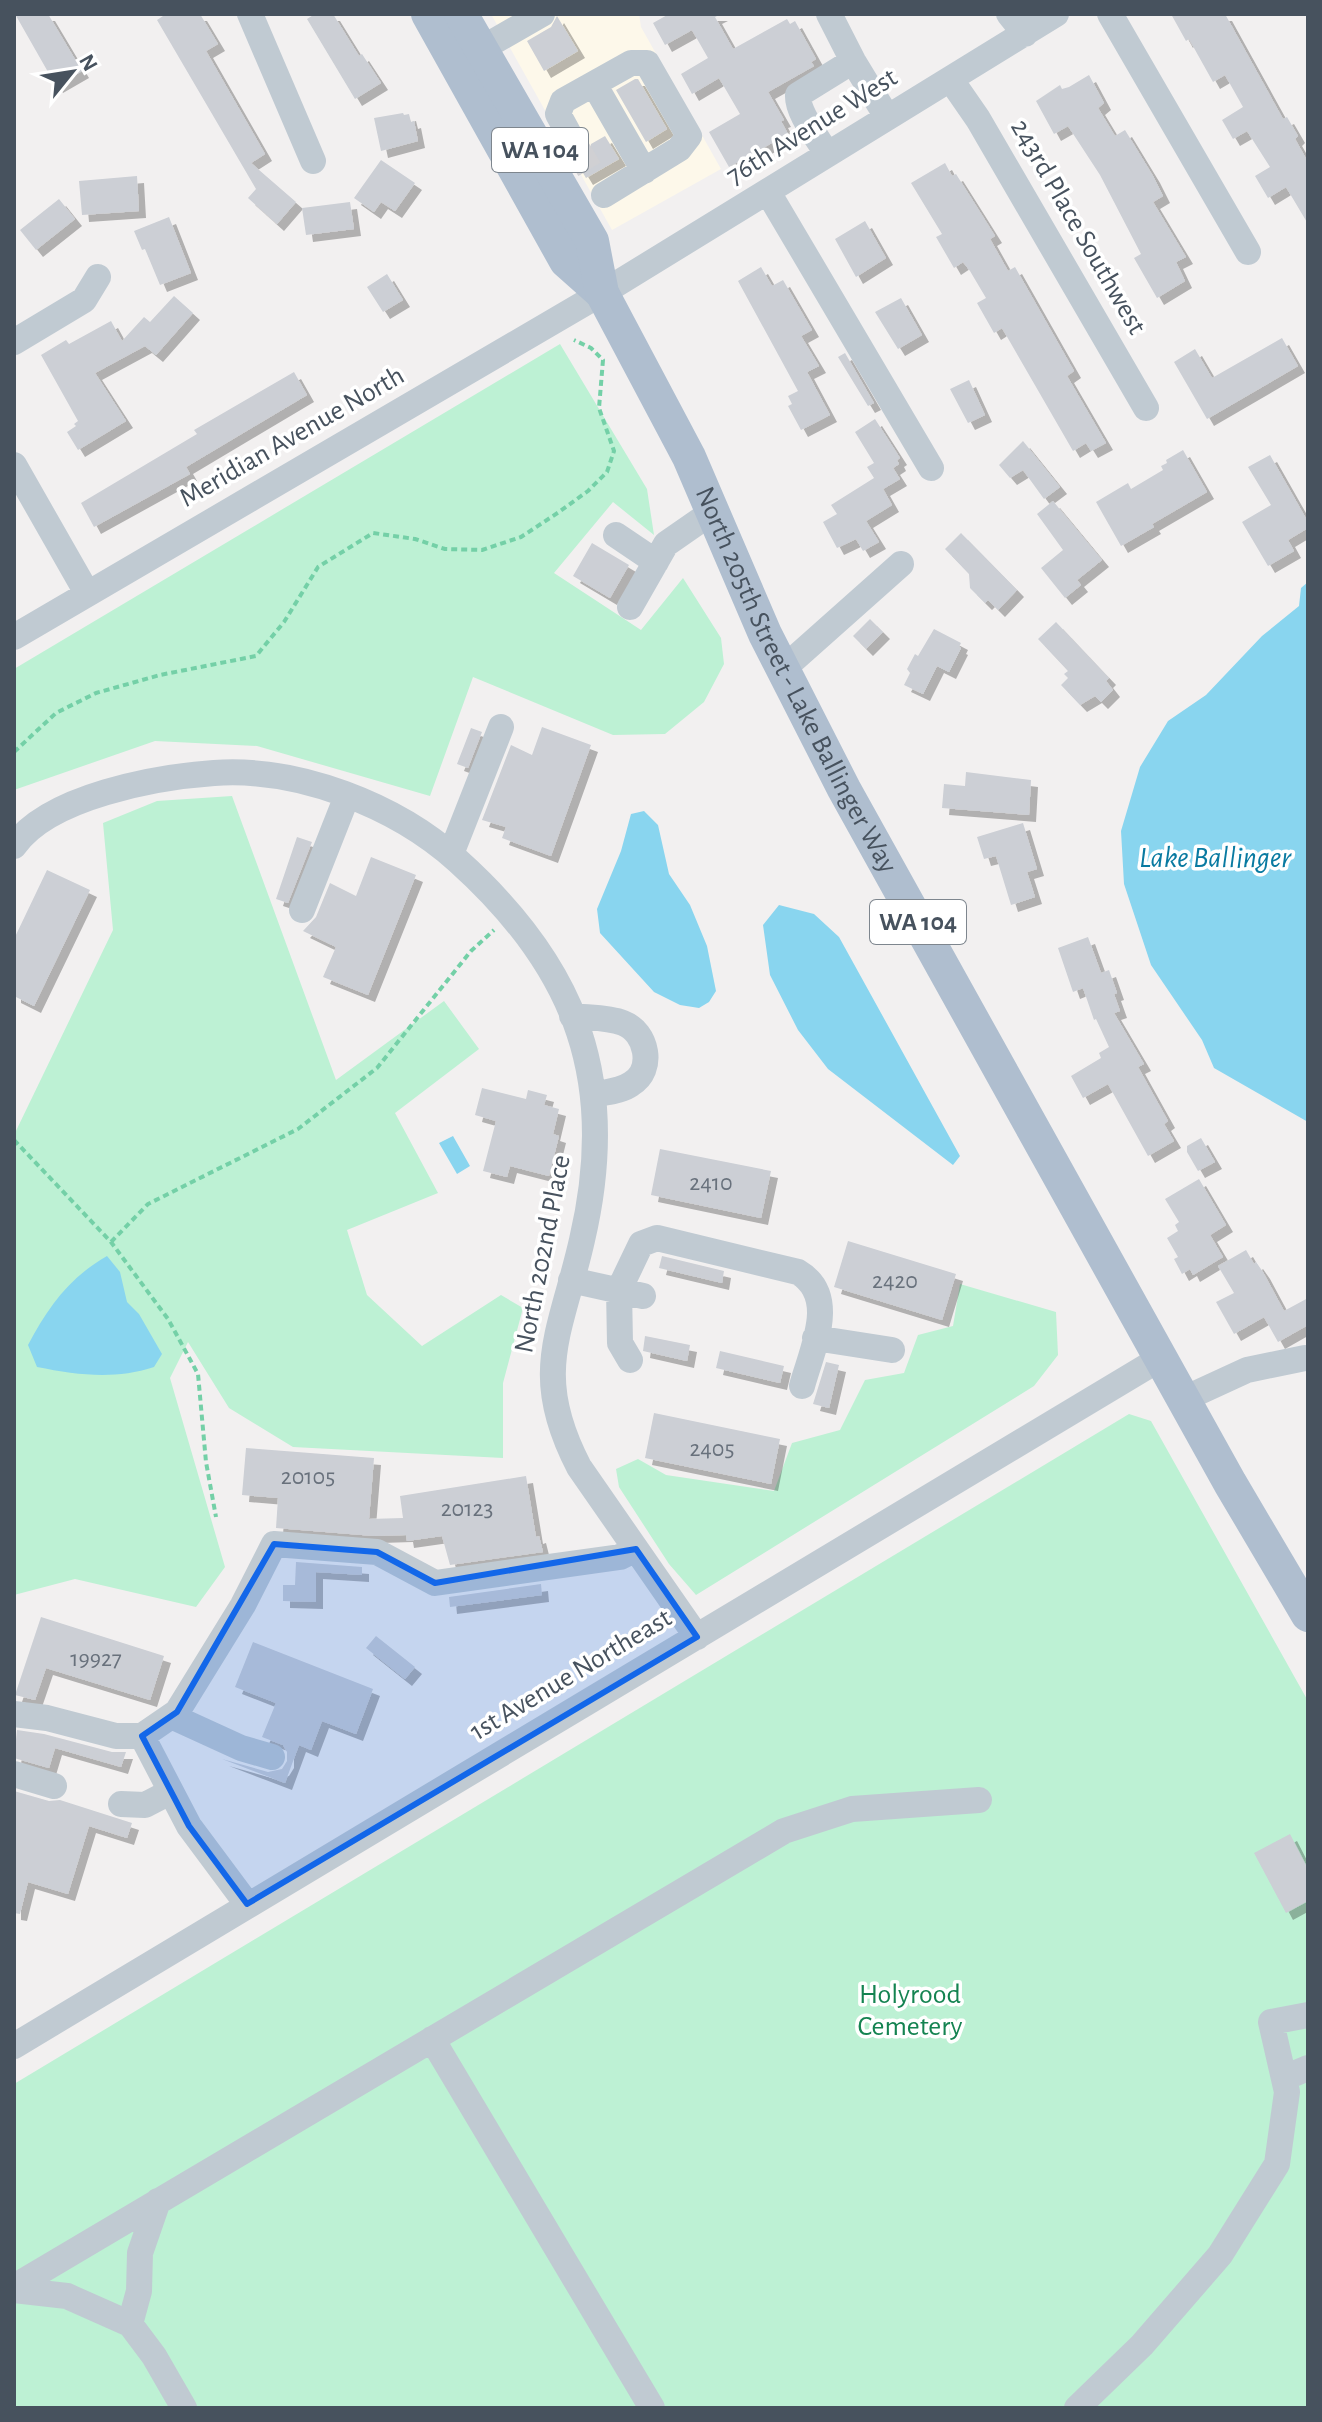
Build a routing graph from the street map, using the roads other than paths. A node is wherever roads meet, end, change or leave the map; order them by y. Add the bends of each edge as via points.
1 (250, 14) edge
2 (428, 14) edge
3 (461, 14) edge
4 (542, 14) edge
5 (829, 14) edge
6 (1056, 14) edge
7 (1110, 14) edge
8 (1017, 24) edge
9 (481, 49) junction
10 (853, 61) junction
11 (951, 80) junction
12 (594, 84) junction
13 (887, 117) junction
14 (576, 147) tunnel mouth
15 (827, 154) junction
16 (313, 161) dead end
17 (644, 171) junction
18 (768, 192) junction
19 (604, 195) dead end
20 (1248, 252) dead end
21 (98, 277) dead end
22 (602, 293) junction
23 (14, 342) edge
24 (1146, 408) dead end
25 (14, 465) edge
26 (931, 468) dead end
27 (712, 512) junction
28 (616, 535) dead end
29 (656, 562) junction
30 (901, 564) dead end
31 (87, 593) junction
32 (630, 607) dead end
33 (14, 637) edge
34 (783, 669) junction
35 (501, 727) dead end
36 (347, 796) junction
37 (14, 846) edge
38 (451, 854) junction
39 (302, 910) dead end
40 (572, 1016) junction
41 (594, 1095) junction
42 (571, 1280) junction
43 (631, 1293) junction
44 (815, 1338) junction
45 (892, 1350) dead end
46 (1161, 1358) junction
47 (1305, 1358) dead end
48 (630, 1360) dead end
49 (802, 1386) dead end
50 (1184, 1399) junction
51 (636, 1549) junction
52 (1308, 1615) edge
53 (697, 1637) junction
54 (14, 1714) edge
55 (171, 1716) junction
56 (142, 1736) junction
57 (272, 1757) dead end
58 (14, 1774) edge
59 (54, 1786) dead end
60 (170, 1792) junction
61 (979, 1800) dead end
62 (121, 1804) dead end
63 (247, 1904) junction
64 (1308, 2015) edge
65 (432, 2039) junction
66 (14, 2046) edge
67 (1308, 2068) edge
68 (1284, 2078) junction
69 (158, 2201) junction
70 (14, 2288) edge
71 (130, 2324) junction
72 (184, 2408) edge
73 (652, 2408) edge
74 (1077, 2408) edge

1 - 16 street
2 - 22 main road, North 205th Street - Lake Ballinger Way / WA 104 via 566,261
3 - 9 main road, North 205th Street - Lake Ballinger Way / WA 104
4 - 9 street
5 - 10 street
6 - 8 street, 76th Avenue West
7 - 20 street
8 - 11 street, 76th Avenue West
9 - 22 main road, North 205th Street - Lake Ballinger Way / WA 104 via 592,241
10 - 13 street
10 - 15 street via 798,95
11 - 13 street, 76th Avenue West
11 - 24 street, 243rd Place Southwest
12 - 14 street via 563,101 558,114
12 - 17 street
12 - 17 street via 631,63 647,63 689,136 679,149
13 - 15 street, 76th Avenue West
15 - 18 street, 76th Avenue West
17 - 19 street
18 - 22 street, 76th Avenue West
18 - 26 street
21 - 23 street via 84,300
22 - 27 main road, North 205th Street - Lake Ballinger Way / WA 104 via 689,457
22 - 31 street, Meridian Avenue North
25 - 31 street
27 - 29 street via 666,544
27 - 34 main road, North 205th Street - Lake Ballinger Way / WA 104
28 - 29 street
29 - 32 street
30 - 34 street
31 - 33 street, Meridian Avenue North
34 - 46 main road, North 205th Street - Lake Ballinger Way / WA 104 via 844,789
35 - 38 street
36 - 37 street, North 202nd Place via 265,775 182,775 116,789 74,805 39,823
36 - 38 street, North 202nd Place via 407,823
36 - 39 street
38 - 40 street, North 202nd Place via 513,914 556,980
40 - 41 street, North 202nd Place
40 - 41 street via 621,1022 645,1047 643,1068 633,1083
41 - 42 street, North 202nd Place via 596,1166
42 - 43 street
42 - 51 street, North 202nd Place via 554,1342 557,1414 579,1467
43 - 44 street via 641,1244 657,1238 798,1272 818,1293 822,1313
43 - 48 street via 620,1343
44 - 45 street
44 - 49 street
46 - 50 main road, WA 104
46 - 53 street, 1st Avenue Northeast
47 - 50 street via 1247,1370
50 - 52 main road, WA 104
51 - 53 street, North 202nd Place
51 - 55 street via 620,1557 435,1583 377,1552 274,1544 243,1605
53 - 63 street, 1st Avenue Northeast
54 - 56 street via 116,1736
55 - 56 street
55 - 57 street
56 - 60 street
58 - 59 street
60 - 62 street via 145,1805
60 - 63 street
61 - 65 street via 852,1809 784,1831
63 - 66 street, 1st Avenue Northeast
64 - 68 street via 1271,2022
65 - 69 street
65 - 73 street
67 - 68 street
68 - 74 street via 1287,2092 1277,2164 1261,2190 1220,2255 1142,2345
69 - 70 street
69 - 71 street via 140,2253 139,2291
70 - 71 street via 67,2296
71 - 72 street

